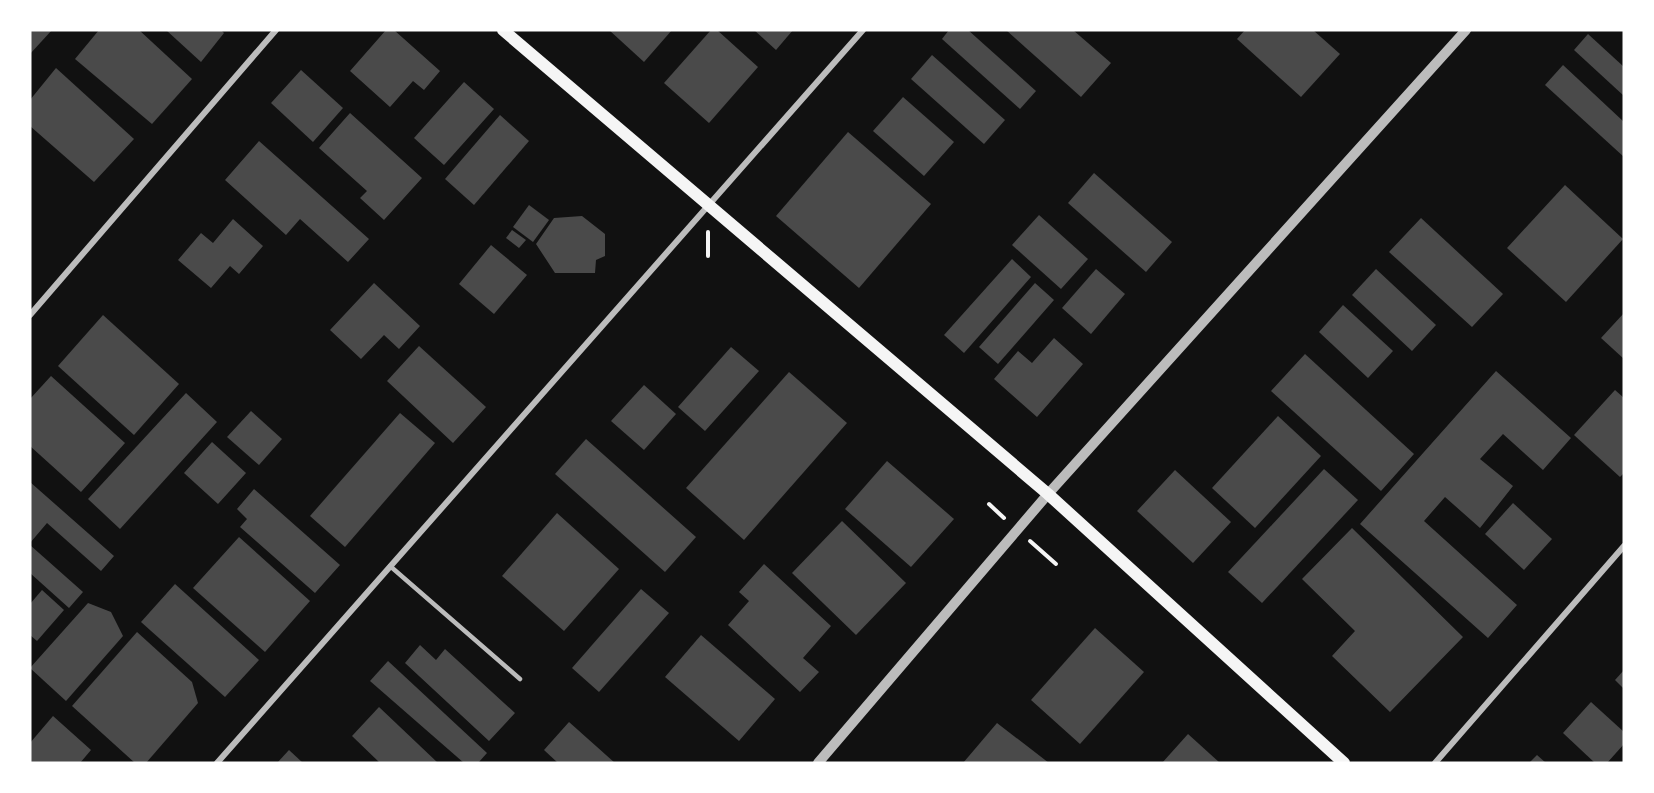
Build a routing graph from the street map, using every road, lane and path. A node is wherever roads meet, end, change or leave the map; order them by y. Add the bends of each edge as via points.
1 (276, 30) edge
2 (503, 30) edge
3 (863, 30) edge
4 (1466, 30) edge
5 (708, 205) junction
6 (30, 315) edge
7 (1048, 494) junction
8 (1624, 546) edge
9 (390, 566) junction
10 (520, 679) dead end
11 (217, 763) edge
12 (818, 763) edge
13 (1344, 763) edge
14 (1435, 763) edge

1 - 6 street
2 - 5 main road
3 - 5 street
4 - 7 street
5 - 7 main road
5 - 9 street
7 - 12 street
7 - 13 main road
8 - 14 street
9 - 10 lane
9 - 11 street

